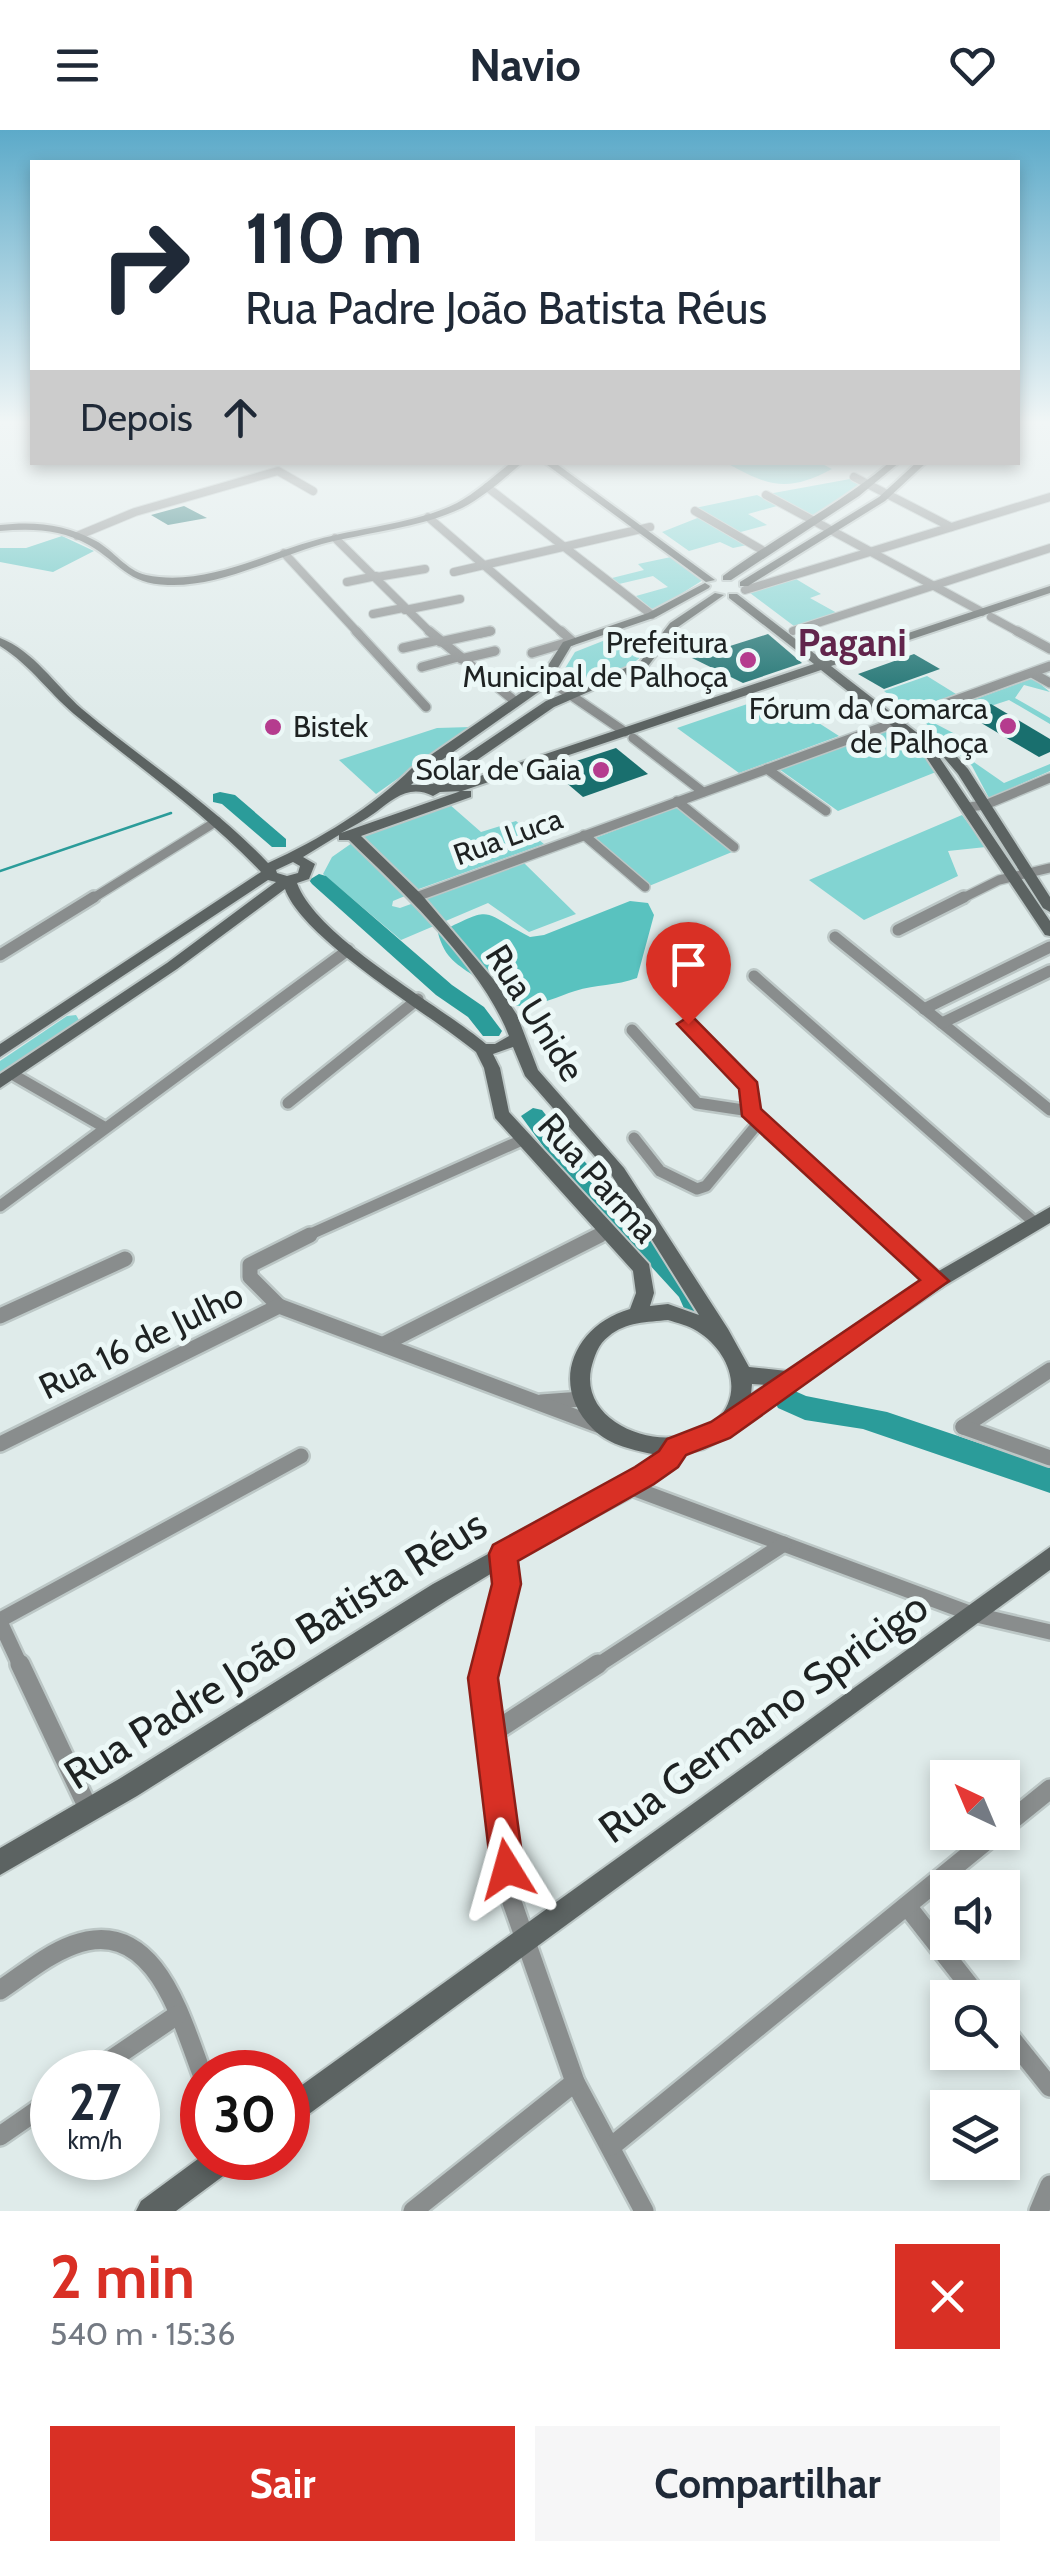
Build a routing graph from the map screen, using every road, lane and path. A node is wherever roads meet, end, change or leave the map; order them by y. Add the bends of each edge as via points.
1 (116, 520) edge
2 (414, 520) edge
3 (431, 520) edge
4 (530, 520) edge
5 (633, 520) edge
6 (635, 520) edge
7 (711, 520) edge
8 (847, 520) edge
9 (938, 520) edge
10 (974, 520) edge
11 (814, 521) joint
12 (951, 527) junction
13 (0, 528) edge
14 (645, 528) junction
15 (831, 530) junction
16 (78, 536) junction
17 (335, 538) junction
18 (564, 546) junction
19 (1050, 548) edge
20 (762, 550) junction
21 (869, 551) junction
22 (284, 553) junction
23 (780, 560) junction
24 (482, 566) junction
25 (425, 569) dead end
26 (454, 572) dead end
27 (801, 573) junction
28 (377, 577) junction
29 (716, 581) junction
30 (347, 582) dead end
31 (933, 586) junction
32 (736, 592) junction
33 (1050, 593) edge
34 (460, 600) dead end
35 (404, 609) junction
36 (372, 614) dead end
37 (987, 614) junction
38 (652, 616) junction
39 (490, 631) dead end
40 (793, 631) junction
41 (0, 641) edge
42 (439, 641) junction
43 (572, 641) junction
44 (403, 648) dead end
45 (1050, 649) edge
46 (496, 651) dead end
47 (532, 653) dead end
48 (459, 658) junction
49 (834, 666) junction
50 (1050, 666) edge
51 (422, 667) dead end
52 (1032, 673) junction
53 (548, 680) junction
54 (1050, 683) edge
55 (572, 693) junction
56 (516, 702) junction
57 (426, 707) dead end
58 (904, 719) junction
59 (629, 735) junction
60 (766, 769) junction
61 (1050, 778) edge
62 (401, 786) junction
63 (433, 789) junction
64 (976, 791) junction
65 (703, 792) junction
66 (960, 793) junction
67 (678, 801) junction
68 (430, 806) junction
69 (985, 806) junction
70 (969, 807) junction
71 (826, 811) dead end
72 (217, 821) junction
73 (350, 834) junction
74 (584, 836) junction
75 (242, 841) junction
76 (734, 846) dead end
77 (290, 858) junction
78 (308, 864) junction
79 (1050, 868) edge
80 (269, 872) junction
81 (1022, 875) junction
82 (288, 881) junction
83 (645, 886) dead end
84 (416, 897) junction
85 (1050, 908) edge
86 (898, 930) dead end
87 (1050, 932) edge
88 (835, 937) dead end
89 (1050, 947) edge
90 (348, 950) junction
91 (152, 951) junction
92 (0, 955) edge
93 (172, 966) junction
94 (1050, 971) edge
95 (754, 976) dead end
96 (988, 976) junction
97 (1010, 991) junction
98 (413, 1004) junction
99 (65, 1008) junction
100 (924, 1009) junction
101 (86, 1024) junction
102 (688, 1024) dead end
103 (942, 1024) junction
104 (632, 1030) dead end
105 (518, 1038) junction
106 (482, 1049) junction
107 (0, 1052) edge
108 (531, 1072) junction
109 (494, 1074) junction
110 (6, 1078) edge
111 (288, 1104) dead end
112 (1050, 1110) edge
113 (755, 1116) junction
114 (104, 1127) junction
115 (634, 1138) dead end
116 (522, 1140) junction
117 (0, 1206) edge
118 (1042, 1218) edge
119 (608, 1230) junction
120 (125, 1259) dead end
121 (937, 1281) junction
122 (278, 1306) junction
123 (638, 1313) junction
124 (0, 1316) edge
125 (721, 1334) junction
126 (384, 1344) junction
127 (1050, 1370) edge
128 (744, 1375) junction
129 (791, 1379) junction
130 (582, 1398) junction
131 (534, 1403) junction
132 (732, 1418) junction
133 (607, 1428) junction
134 (0, 1444) edge
135 (642, 1444) junction
136 (677, 1447) junction
137 (301, 1456) dead end
138 (1050, 1458) edge
139 (636, 1481) junction
140 (784, 1544) junction
141 (503, 1554) junction
142 (1050, 1557) edge
143 (972, 1614) junction
144 (0, 1621) edge
145 (1050, 1632) edge
146 (489, 1735) junction
147 (1050, 1789) edge
148 (90, 1810) junction
149 (1020, 1813) edge
150 (974, 1850) edge
151 (0, 1862) edge
152 (907, 1906) junction
153 (522, 1942) junction
154 (965, 1980) edge
155 (0, 1990) edge
156 (177, 2016) junction
157 (126, 2050) edge
158 (192, 2050) edge
159 (1020, 2050) edge
160 (574, 2082) junction
161 (1050, 2087) edge
162 (310, 2096) edge
163 (30, 2115) edge
164 (0, 2136) edge
165 (612, 2146) junction
166 (194, 2180) edge
167 (1050, 2185) edge
168 (151, 2211) edge
169 (413, 2211) edge
170 (644, 2211) edge
171 (1039, 2211) edge

1 - 16 street
2 - 17 main road
3 - 24 street
4 - 18 street
5 - 14 main road
6 - 14 main road
7 - 20 street
8 - 15 main road
9 - 12 street
10 - 12 street
11 - 15 street
11 - 20 main road
12 - 21 street
13 - 16 main road via 41,526
14 - 18 street
14 - 29 main road
15 - 21 street
15 - 23 main road
16 - 22 main road via 136,576 168,582
17 - 22 main road
17 - 28 street
18 - 24 street
18 - 38 street
19 - 31 street
20 - 29 main road
21 - 27 street
21 - 31 street
22 - 57 street
23 - 27 street
23 - 32 main road
24 - 26 street
24 - 43 street
25 - 28 street
27 - 32 street
28 - 30 street
28 - 35 street
29 - 32 main road
29 - 32 main road
29 - 38 main road
31 - 37 street
31 - 40 street
32 - 40 main road
32 - 49 main road
32 - 55 main road via 674,625 638,668
33 - 37 main road
34 - 35 street
35 - 36 street
35 - 42 street
37 - 45 street
37 - 49 main road
38 - 43 main road
39 - 42 street
40 - 49 main road
41 - 72 main road
42 - 44 street
42 - 48 street
43 - 47 street
43 - 53 main road via 556,655
46 - 48 street
48 - 51 street
48 - 56 street
49 - 58 main road
49 - 59 main road
50 - 52 street, Rua Luca
52 - 54 street
52 - 58 street, Rua Luca
53 - 55 street
53 - 56 main road
55 - 59 street
55 - 63 main road
56 - 62 main road
58 - 60 street, Rua Luca
58 - 64 main road via 951,757
58 - 66 main road
59 - 63 main road via 457,788
59 - 65 street
59 - 68 main road
60 - 65 street, Rua Luca
60 - 71 street
61 - 69 street
62 - 63 main road
62 - 77 main road
63 - 68 main road
64 - 66 main road
64 - 69 main road
65 - 67 street, Rua Luca
66 - 70 main road
67 - 74 street, Rua Luca
67 - 76 street
68 - 73 main road
69 - 70 street
69 - 81 main road
70 - 81 main road
72 - 75 main road
72 - 92 street
73 - 78 main road
73 - 84 main road, Rua Unide
74 - 83 street
74 - 84 street, Rua Luca
75 - 77 main road
75 - 80 main road
77 - 78 main road
77 - 80 main road via 276,861
78 - 82 main road via 304,876
79 - 81 street
80 - 82 main road
80 - 91 main road
81 - 85 main road
81 - 86 street
81 - 87 main road
82 - 90 main road, Rua Parma via 292,896
82 - 93 main road
84 - 105 main road, Rua Unide via 490,984
88 - 100 street
89 - 96 street
90 - 98 main road, Rua Parma
90 - 114 street
91 - 93 main road via 156,962
91 - 99 main road
93 - 101 main road
94 - 97 street
95 - 118 street
96 - 97 street
96 - 100 street
97 - 103 street
98 - 106 main road, Rua Parma
98 - 111 street
99 - 101 main road via 81,1011
99 - 107 main road
100 - 103 street
101 - 110 main road
102 - 113 street via 750,1087
103 - 112 street
104 - 113 street via 698,1103
105 - 106 main road
105 - 108 main road, Rua Unide
106 - 109 main road, Rua Parma
108 - 109 main road
108 - 125 main road, Rua Unide via 618,1172
109 - 116 main road, Rua Parma via 501,1114
110 - 114 street
113 - 115 street via 706,1186 697,1189 660,1172
113 - 121 street
114 - 117 street
116 - 119 main road, Rua Parma
116 - 122 street via 258,1258 250,1278
118 - 121 main road
119 - 123 main road, Rua Parma via 642,1270 645,1293
119 - 126 street
120 - 124 street
121 - 129 main road
122 - 126 street, Rua 16 de Julho
122 - 134 street, Rua 16 de Julho
123 - 125 main road via 682,1314
123 - 130 main road via 608,1324 588,1342 579,1364
125 - 128 main road
126 - 131 street, Rua 16 de Julho
127 - 138 street via 963,1427
128 - 129 main road
128 - 132 main road
129 - 132 main road
130 - 131 street, Rua 16 de Julho
130 - 133 main road
131 - 133 street, Rua 16 de Julho
132 - 136 main road via 705,1439
133 - 135 main road
135 - 136 main road
135 - 139 main road via 647,1456
136 - 139 main road, Rua Padre João Batista Réus
137 - 144 street
139 - 140 street
139 - 141 main road, Rua Padre João Batista Réus
140 - 143 street
140 - 146 street
141 - 146 street via 507,1584 483,1678
141 - 148 main road, Rua Padre João Batista Réus
142 - 143 main road, Rua Germano Spricigo
143 - 145 street
143 - 153 main road, Rua Germano Spricigo
144 - 148 street
146 - 153 street
147 - 149 street
148 - 151 main road, Rua Padre João Batista Réus
150 - 152 street
152 - 154 street
152 - 165 street
153 - 160 street
153 - 162 main road, Rua Germano Spricigo
155 - 156 street via 73,1944 124,1938 148,1955
156 - 157 street
156 - 158 street
159 - 161 street
160 - 165 street
160 - 169 street
163 - 164 street
165 - 170 street
166 - 168 main road
167 - 171 street

